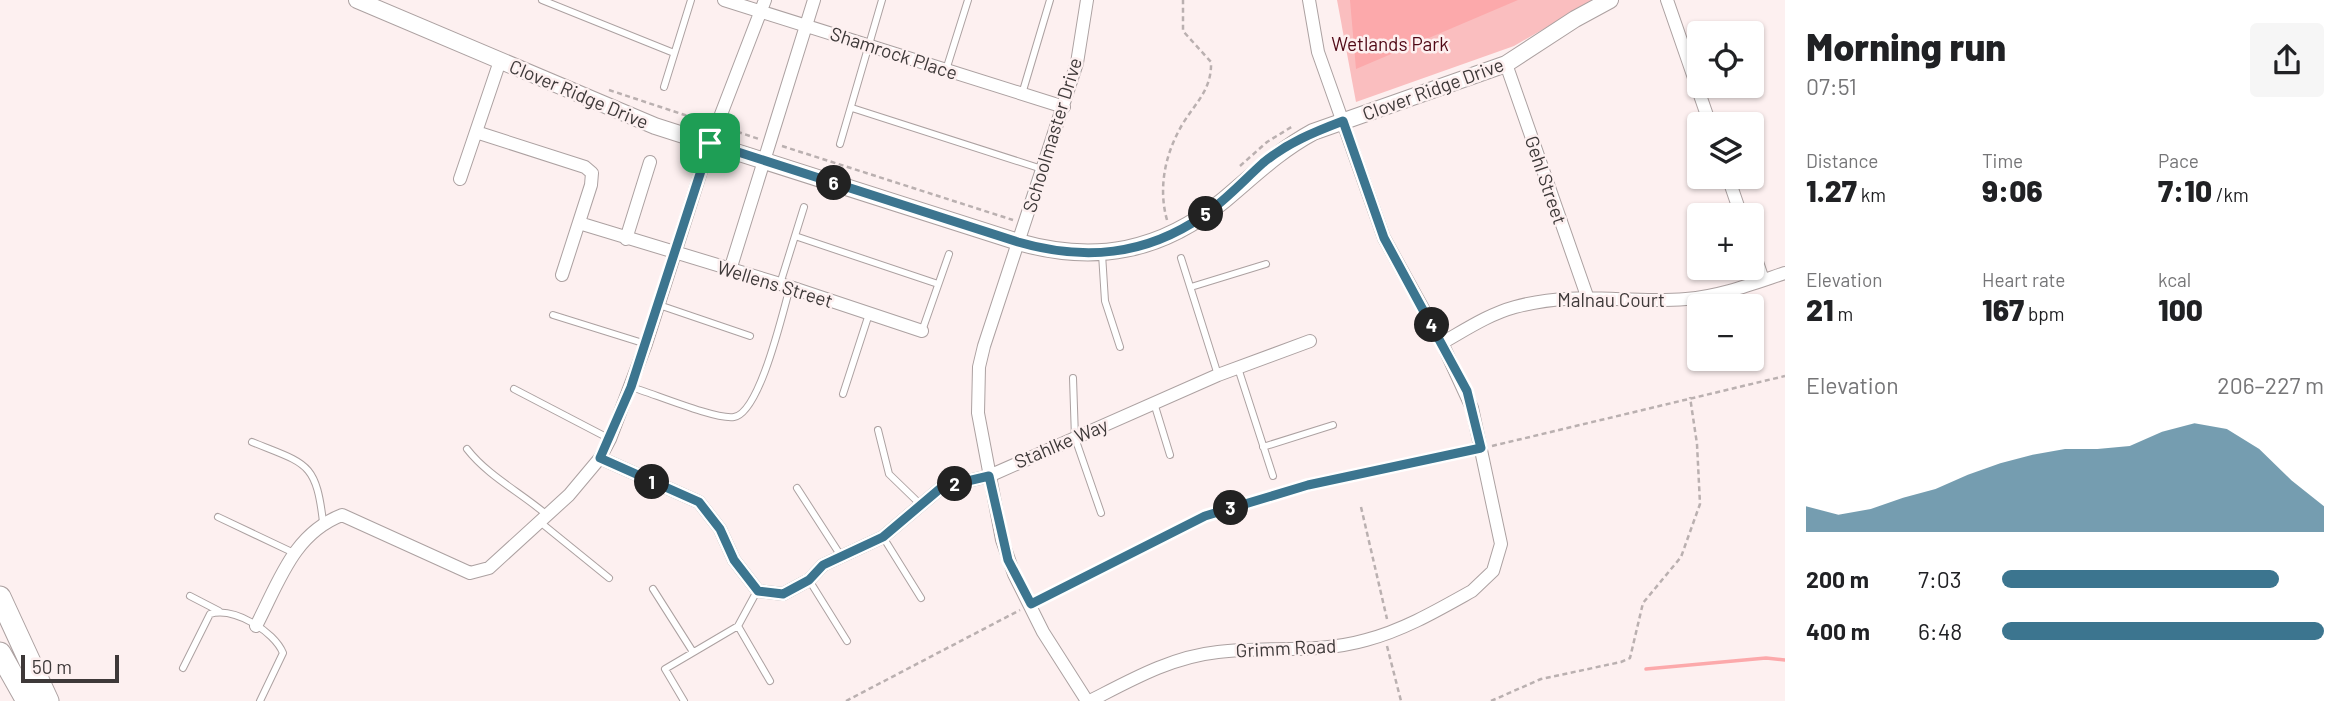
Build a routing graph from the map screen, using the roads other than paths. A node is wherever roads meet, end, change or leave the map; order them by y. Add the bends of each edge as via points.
1 (356, 0) edge
2 (542, 0) edge
3 (691, 0) edge
4 (724, 0) edge
5 (814, 0) edge
6 (882, 0) edge
7 (968, 0) edge
8 (1050, 0) edge
9 (1087, 0) edge
10 (1309, 0) edge
11 (1610, 0) edge
12 (1667, 0) edge
13 (763, 5) edge
14 (806, 25) junction
15 (868, 45) junction
16 (674, 53) junction
17 (500, 61) junction
18 (1506, 64) junction
19 (946, 70) junction
20 (664, 87) dead end
21 (1022, 94) junction
22 (1064, 107) junction
23 (852, 108) junction
24 (1706, 112) edge
25 (1343, 121) junction
26 (476, 132) junction
27 (710, 143) junction
28 (840, 144) dead end
29 (765, 161) junction
30 (650, 162) dead end
31 (1042, 169) junction
32 (460, 179) dead end
33 (804, 207) dead end
34 (579, 223) junction
35 (795, 236) junction
36 (626, 239) junction
37 (1018, 242) junction
38 (1102, 252) junction
39 (673, 254) junction
40 (949, 254) dead end
41 (1181, 258) dead end
42 (1266, 264) dead end
43 (730, 270) junction
44 (1785, 273) edge
45 (562, 275) dead end
46 (1763, 280) edge
47 (1764, 280) edge
48 (938, 284) junction
49 (785, 286) junction
50 (1191, 287) junction
51 (1587, 296) junction
52 (658, 305) junction
53 (869, 314) junction
54 (552, 315) dead end
55 (922, 331) joint
56 (750, 336) dead end
57 (1310, 341) dead end
58 (1442, 342) junction
59 (646, 344) junction
60 (1120, 347) dead end
61 (1237, 367) junction
62 (1218, 374) junction
63 (1073, 378) dead end
64 (631, 387) junction
65 (514, 389) dead end
66 (843, 394) dead end
67 (1153, 403) junction
68 (1333, 425) dead end
69 (878, 430) dead end
70 (1075, 438) junction
71 (610, 439) junction
72 (252, 442) dead end
73 (1263, 447) junction
74 (467, 449) dead end
75 (1170, 455) dead end
76 (600, 458) junction
77 (989, 476) junction
78 (1273, 476) dead end
79 (797, 488) dead end
80 (921, 505) junction
81 (1101, 513) dead end
82 (218, 517) dead end
83 (543, 519) junction
84 (323, 522) junction
85 (883, 537) junction
86 (294, 553) junction
87 (841, 556) junction
88 (609, 578) dead end
89 (809, 580) junction
90 (653, 589) dead end
91 (758, 591) junction
92 (190, 596) dead end
93 (0, 597) edge
94 (921, 598) dead end
95 (219, 611) junction
96 (256, 626) junction
97 (738, 626) junction
98 (847, 641) dead end
99 (0, 653) edge
100 (693, 653) junction
101 (183, 668) dead end
102 (770, 681) dead end
103 (27, 701) edge
104 (48, 701) edge
105 (260, 701) edge
106 (684, 701) edge
107 (1088, 701) edge

1 - 17 street, Clover Ridge Drive
2 - 16 lane
3 - 16 lane
4 - 13 street, Shamrock Place
5 - 14 street
6 - 15 lane
7 - 19 lane
8 - 21 lane
9 - 22 street, Schoolmaster Drive
10 - 25 street, Grimm Road via 1318,52
11 - 18 street, Clover Ridge Drive
12 - 24 street
13 - 14 street, Shamrock Place
13 - 27 street
14 - 15 street, Shamrock Place
14 - 29 street
15 - 19 street, Shamrock Place
15 - 23 lane
16 - 20 lane
17 - 26 street
17 - 27 street, Clover Ridge Drive via 654,126
18 - 25 street, Clover Ridge Drive
18 - 51 street, Gehl Street
19 - 21 street, Shamrock Place
21 - 22 street, Shamrock Place
22 - 31 street, Schoolmaster Drive
23 - 28 lane
23 - 31 lane
25 - 38 street, Clover Ridge Drive via 1286,146 1218,205 1177,232 1150,243
25 - 58 street, Grimm Road via 1384,238
26 - 32 street
26 - 34 street via 592,173
27 - 29 street, Clover Ridge Drive
27 - 39 street
29 - 37 street, Clover Ridge Drive
29 - 43 street
30 - 36 street
31 - 37 street, Schoolmaster Drive
33 - 35 lane
34 - 36 street, Wellens Street
34 - 45 street
35 - 48 lane
35 - 49 lane
36 - 39 street, Wellens Street
37 - 38 street, Clover Ridge Drive via 1055,253
37 - 77 street, Schoolmaster Drive via 979,367 978,413
38 - 60 lane via 1105,300
39 - 43 street, Wellens Street
39 - 52 street
40 - 48 lane
41 - 50 lane
42 - 50 lane
43 - 49 street, Wellens Street
44 - 47 street, Malnau Court
46 - 51 street, Malnau Court via 1686,299
48 - 55 lane
49 - 53 street, Wellens Street
49 - 64 lane via 762,377 742,414 719,414
50 - 62 lane
51 - 58 street, Malnau Court via 1512,308
52 - 56 lane
52 - 59 street
53 - 55 street, Wellens Street
53 - 66 lane
54 - 59 lane
57 - 61 street, Stahlke Way
58 - 107 street, Grimm Road via 1467,391 1500,530 1493,571 1472,592 1388,634 1299,651 1251,650 1189,657
59 - 64 street
61 - 62 street, Stahlke Way
61 - 73 lane
62 - 67 street, Stahlke Way
63 - 70 lane
64 - 71 street
65 - 71 lane
67 - 70 street, Stahlke Way
67 - 75 lane
68 - 73 lane
69 - 80 lane via 889,474
70 - 77 street, Stahlke Way
70 - 81 lane
71 - 76 street
72 - 84 lane via 302,463 314,474
73 - 78 lane
74 - 83 lane via 481,467 522,494
76 - 83 street
76 - 91 street via 699,502
77 - 80 street, Stahlke Way via 942,487
77 - 107 street, Schoolmaster Drive via 1008,560 1043,632
79 - 87 lane
80 - 85 street, Stahlke Way
82 - 86 lane
83 - 84 street via 489,568 470,573 342,515
83 - 88 lane
84 - 86 street
85 - 87 street, Stahlke Way
85 - 94 lane
86 - 96 street
87 - 89 street, Stahlke Way via 823,565
89 - 91 street, Stahlke Way via 783,594
89 - 98 lane
90 - 100 lane
91 - 97 lane
92 - 95 lane
93 - 104 highway
95 - 96 lane
95 - 101 lane via 210,614
96 - 105 lane via 279,642 283,653
97 - 100 lane
97 - 102 lane
99 - 103 highway
100 - 106 lane via 665,668

